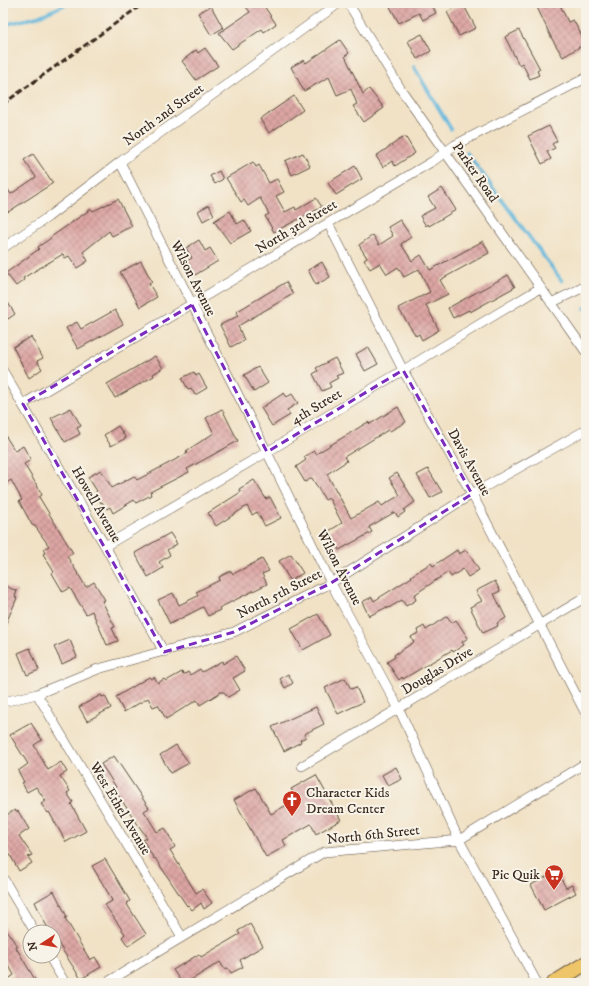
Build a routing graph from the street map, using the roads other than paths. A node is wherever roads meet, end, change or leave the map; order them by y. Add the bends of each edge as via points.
1 (339, 3) edge
2 (348, 3) edge
3 (586, 78) edge
4 (445, 152) junction
5 (120, 162) junction
6 (328, 223) junction
7 (3, 248) edge
8 (586, 286) edge
9 (540, 288) junction
10 (551, 303) junction
11 (192, 305) junction
12 (586, 352) edge
13 (403, 370) junction
14 (3, 371) edge
15 (23, 404) junction
16 (586, 430) edge
17 (268, 452) junction
18 (472, 494) junction
19 (106, 546) junction
20 (331, 583) junction
21 (586, 597) edge
22 (539, 624) junction
23 (164, 652) junction
24 (37, 694) junction
25 (3, 702) edge
26 (399, 709) junction
27 (586, 714) edge
28 (586, 763) edge
29 (302, 766) dead end
30 (459, 840) junction
31 (3, 878) edge
32 (30, 924) edge
33 (182, 936) junction
34 (586, 963) edge
35 (54, 964) edge
36 (65, 983) edge
37 (106, 983) edge
38 (537, 983) edge
39 (554, 983) edge

1 - 5 street, North 2nd Street
2 - 4 street, Parker Road via 393,78
3 - 4 street, North 3rd Street
4 - 6 street, North 3rd Street
4 - 9 street, Parker Road
5 - 7 street, North 2nd Street
5 - 11 street, Wilson Avenue
6 - 11 street, North 3rd Street
6 - 13 street, Davis Avenue
8 - 10 street
9 - 10 street, Parker Road
9 - 13 street, 4th Street
10 - 12 street, Parker Road
11 - 15 street, North 3rd Street
11 - 17 street, Wilson Avenue
13 - 17 street, 4th Street
13 - 18 street, Davis Avenue
14 - 15 street, Howell Avenue
15 - 19 street, Howell Avenue
16 - 18 street, North 5th Street
17 - 19 street, 4th Street
17 - 20 street, Wilson Avenue
18 - 20 street, North 5th Street
18 - 22 street, Davis Avenue
19 - 23 street, Howell Avenue
20 - 23 street, North 5th Street via 234,632
20 - 26 street, Wilson Avenue
21 - 22 street, Douglas Drive
22 - 26 street, Douglas Drive
22 - 27 street, Davis Avenue
23 - 24 street, North 5th Street via 98,669
24 - 25 street, North 5th Street
24 - 33 street, West Ethel Avenue
26 - 29 street, Douglas Drive
26 - 30 street, Wilson Avenue
28 - 30 street, North 6th Street
30 - 33 street, North 6th Street via 324,852
30 - 38 street, Wilson Avenue
31 - 32 street
33 - 37 street, North 6th Street
34 - 39 main road
35 - 36 street

